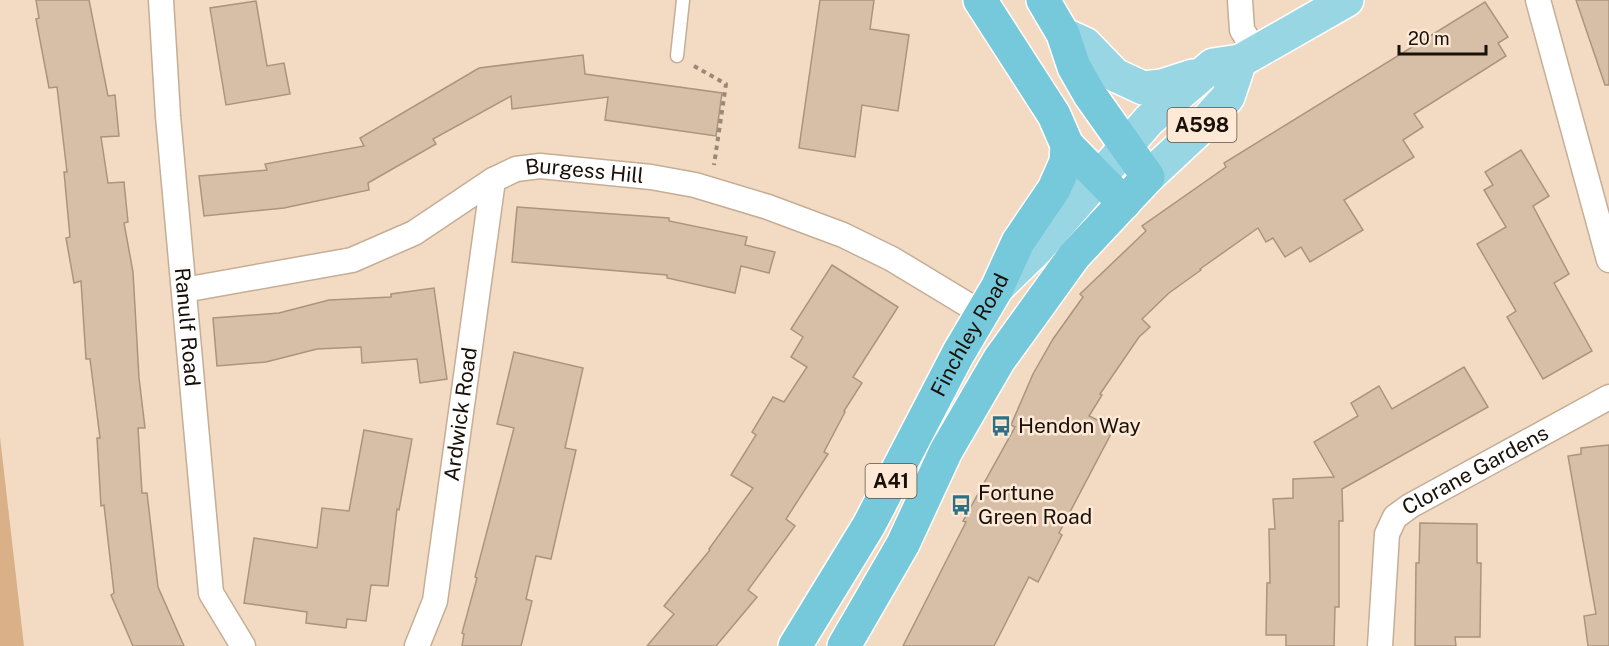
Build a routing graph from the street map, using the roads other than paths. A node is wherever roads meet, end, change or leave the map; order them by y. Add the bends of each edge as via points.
1 (161, 0) edge
2 (683, 0) edge
3 (980, 0) edge
4 (1043, 0) edge
5 (1240, 0) edge
6 (1347, 0) edge
7 (1539, 0) edge
8 (1063, 34) junction
9 (677, 56) road end
10 (1236, 59) junction
11 (1067, 145) junction
12 (1125, 147) junction
13 (1098, 177) junction
14 (1148, 177) junction
15 (493, 180) junction
16 (1124, 203) junction
17 (1609, 260) edge
18 (184, 290) junction
19 (990, 301) junction
20 (1609, 397) edge
21 (243, 646) edge
22 (417, 646) edge
23 (795, 646) edge
24 (844, 646) edge
25 (1380, 646) edge

1 - 18 street, Ranulf Road
2 - 9 lane
3 - 11 highway via 1054,115
4 - 8 highway
5 - 10 street via 1242,30
6 - 10 main road, Finchley Road / A598
7 - 17 street
8 - 10 main road via 1085,44 1115,75 1143,88 1162,86
8 - 12 highway via 1074,67
10 - 12 main road, Finchley Road / A598 via 1149,120
10 - 14 main road, Finchley Road / A598 via 1228,96 1195,134
11 - 13 highway
11 - 19 highway, A41 via 1066,162 1054,189 1018,242
12 - 13 main road, Finchley Road / A598
12 - 14 highway
13 - 16 highway
13 - 19 main road, Finchley Road / A598
14 - 16 highway, Finchley Road / A41
15 - 18 street, Burgess Hill via 414,233 352,261
15 - 19 street, Burgess Hill via 516,169 540,166 651,177 711,189 843,236
15 - 22 street, Ardwick Road via 435,601
16 - 24 highway, Finchley Road / A41 via 1074,256 999,360 946,451 903,544
18 - 21 street, Ranulf Road via 212,593
19 - 23 highway, Finchley Road / A41 via 957,354 869,525
20 - 25 street, Clorane Gardens via 1395,517 1387,534

